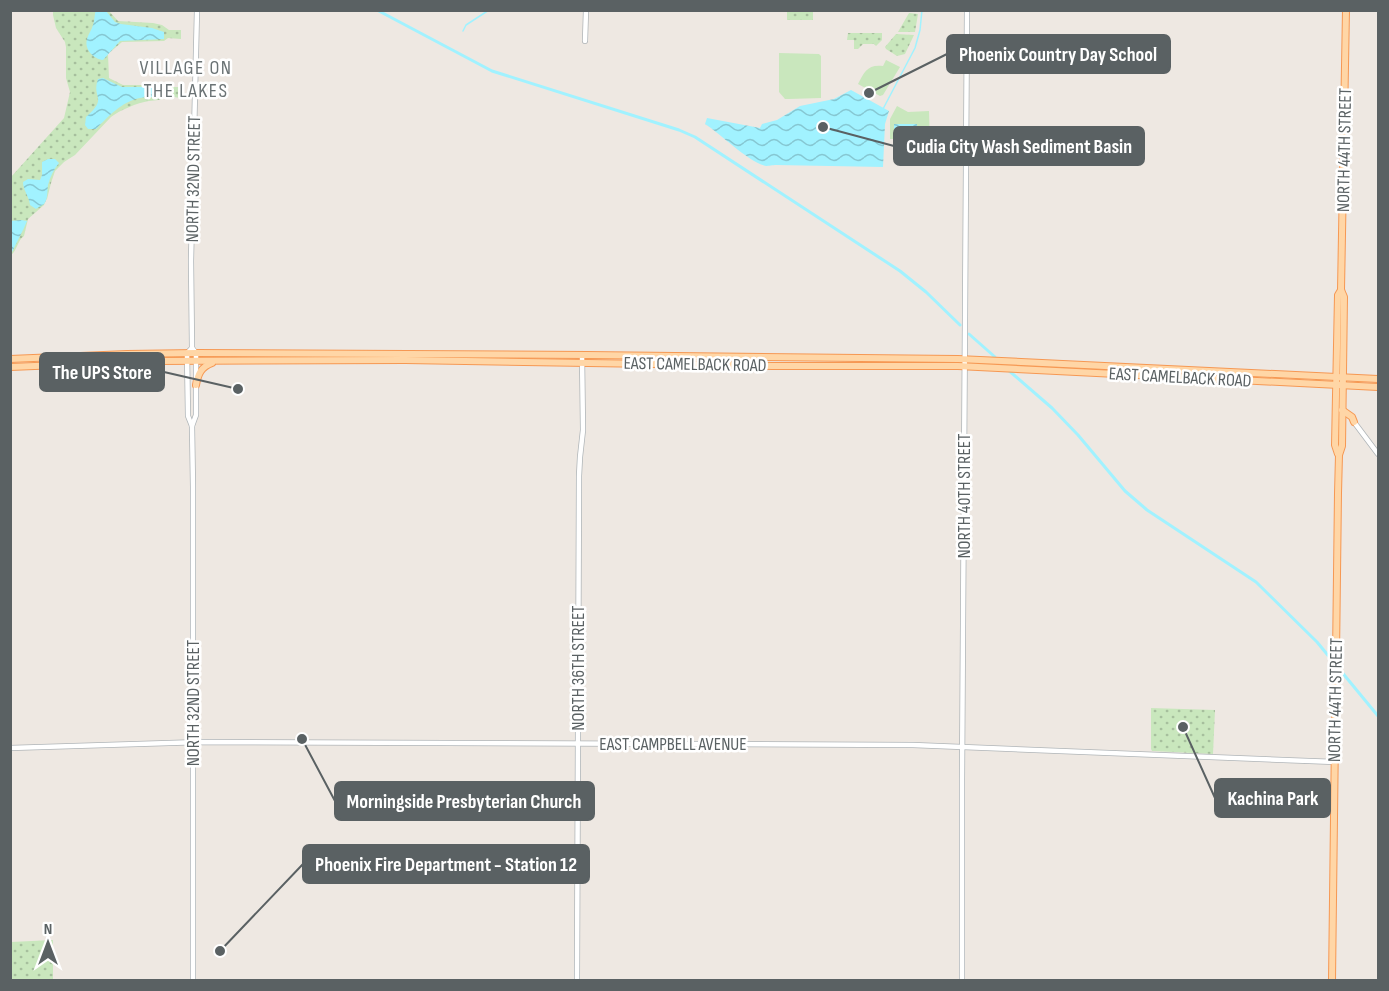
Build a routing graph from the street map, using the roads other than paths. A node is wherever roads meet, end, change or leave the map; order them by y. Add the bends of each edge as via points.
1 (197, 10) edge
2 (586, 10) edge
3 (967, 10) edge
4 (1346, 11) edge
5 (585, 41) dead end
6 (192, 351) junction
7 (233, 353) junction
8 (319, 353) junction
9 (127, 354) junction
10 (484, 358) junction
11 (10, 359) edge
12 (582, 359) junction
13 (188, 361) junction
14 (196, 361) junction
15 (218, 361) junction
16 (128, 362) junction
17 (233, 362) junction
18 (319, 362) junction
19 (965, 363) junction
20 (1002, 364) junction
21 (10, 367) edge
22 (1278, 374) junction
23 (1340, 376) junction
24 (1378, 379) edge
25 (1278, 382) junction
26 (196, 385) junction
27 (1339, 385) junction
28 (1378, 387) edge
29 (1342, 410) junction
30 (1354, 422) junction
31 (192, 426) junction
32 (1342, 427) junction
33 (1378, 454) edge
34 (1339, 455) junction
35 (193, 742) junction
36 (578, 743) junction
37 (962, 746) junction
38 (10, 748) edge
39 (1335, 762) junction
40 (193, 981) edge
41 (578, 981) edge
42 (962, 981) edge
43 (1332, 981) edge

1 - 6 main road, NORTH 32ND STREET
2 - 5 main road
3 - 19 main road, NORTH 40TH STREET
4 - 23 main road, NORTH 44TH STREET via 1338,295
6 - 7 main road, EAST CAMELBACK ROAD
6 - 9 main road, EAST CAMELBACK ROAD
6 - 13 main road, NORTH 32ND STREET
6 - 14 main road, NORTH 32ND STREET
7 - 8 main road, EAST CAMELBACK ROAD
7 - 17 main road
8 - 10 main road, EAST CAMELBACK ROAD
8 - 18 main road
9 - 11 main road, EAST CAMELBACK ROAD
9 - 16 main road
10 - 12 main road, EAST CAMELBACK ROAD
10 - 18 main road, EAST CAMELBACK ROAD
12 - 19 main road, EAST CAMELBACK ROAD
12 - 36 main road, NORTH 36TH STREET
13 - 14 main road, EAST CAMELBACK ROAD
13 - 16 main road, EAST CAMELBACK ROAD
13 - 31 main road, NORTH 32ND STREET via 188,416
14 - 15 main road, EAST CAMELBACK ROAD
14 - 26 main road, NORTH 32ND STREET
15 - 17 main road, EAST CAMELBACK ROAD
15 - 26 main road via 203,368
16 - 21 main road, EAST CAMELBACK ROAD
17 - 18 main road, EAST CAMELBACK ROAD
19 - 20 main road, EAST CAMELBACK ROAD
19 - 20 main road, EAST CAMELBACK ROAD
19 - 37 main road, NORTH 40TH STREET
20 - 22 main road, EAST CAMELBACK ROAD
20 - 25 main road, EAST CAMELBACK ROAD via 1014,369
22 - 23 main road, EAST CAMELBACK ROAD
22 - 25 main road
23 - 24 main road, EAST CAMELBACK ROAD
23 - 27 main road, NORTH 44TH STREET
25 - 27 main road, EAST CAMELBACK ROAD
26 - 31 main road, NORTH 32ND STREET via 196,416
27 - 28 main road, EAST CAMELBACK ROAD
27 - 29 main road, NORTH 44TH STREET
27 - 34 main road, NORTH 44TH STREET via 1335,445
29 - 30 main road
29 - 32 main road, NORTH 44TH STREET
30 - 32 main road via 1347,420
30 - 33 main road
31 - 35 main road, NORTH 32ND STREET
32 - 34 main road, NORTH 44TH STREET
34 - 39 main road, NORTH 44TH STREET
35 - 36 main road, EAST CAMPBELL AVENUE
35 - 38 main road, EAST CAMPBELL AVENUE
35 - 40 main road, NORTH 32ND STREET
36 - 37 main road, EAST CAMPBELL AVENUE
36 - 41 main road, NORTH 36TH STREET
37 - 39 main road, EAST CAMPBELL AVENUE
37 - 42 main road, NORTH 40TH STREET
39 - 43 main road, NORTH 44TH STREET

